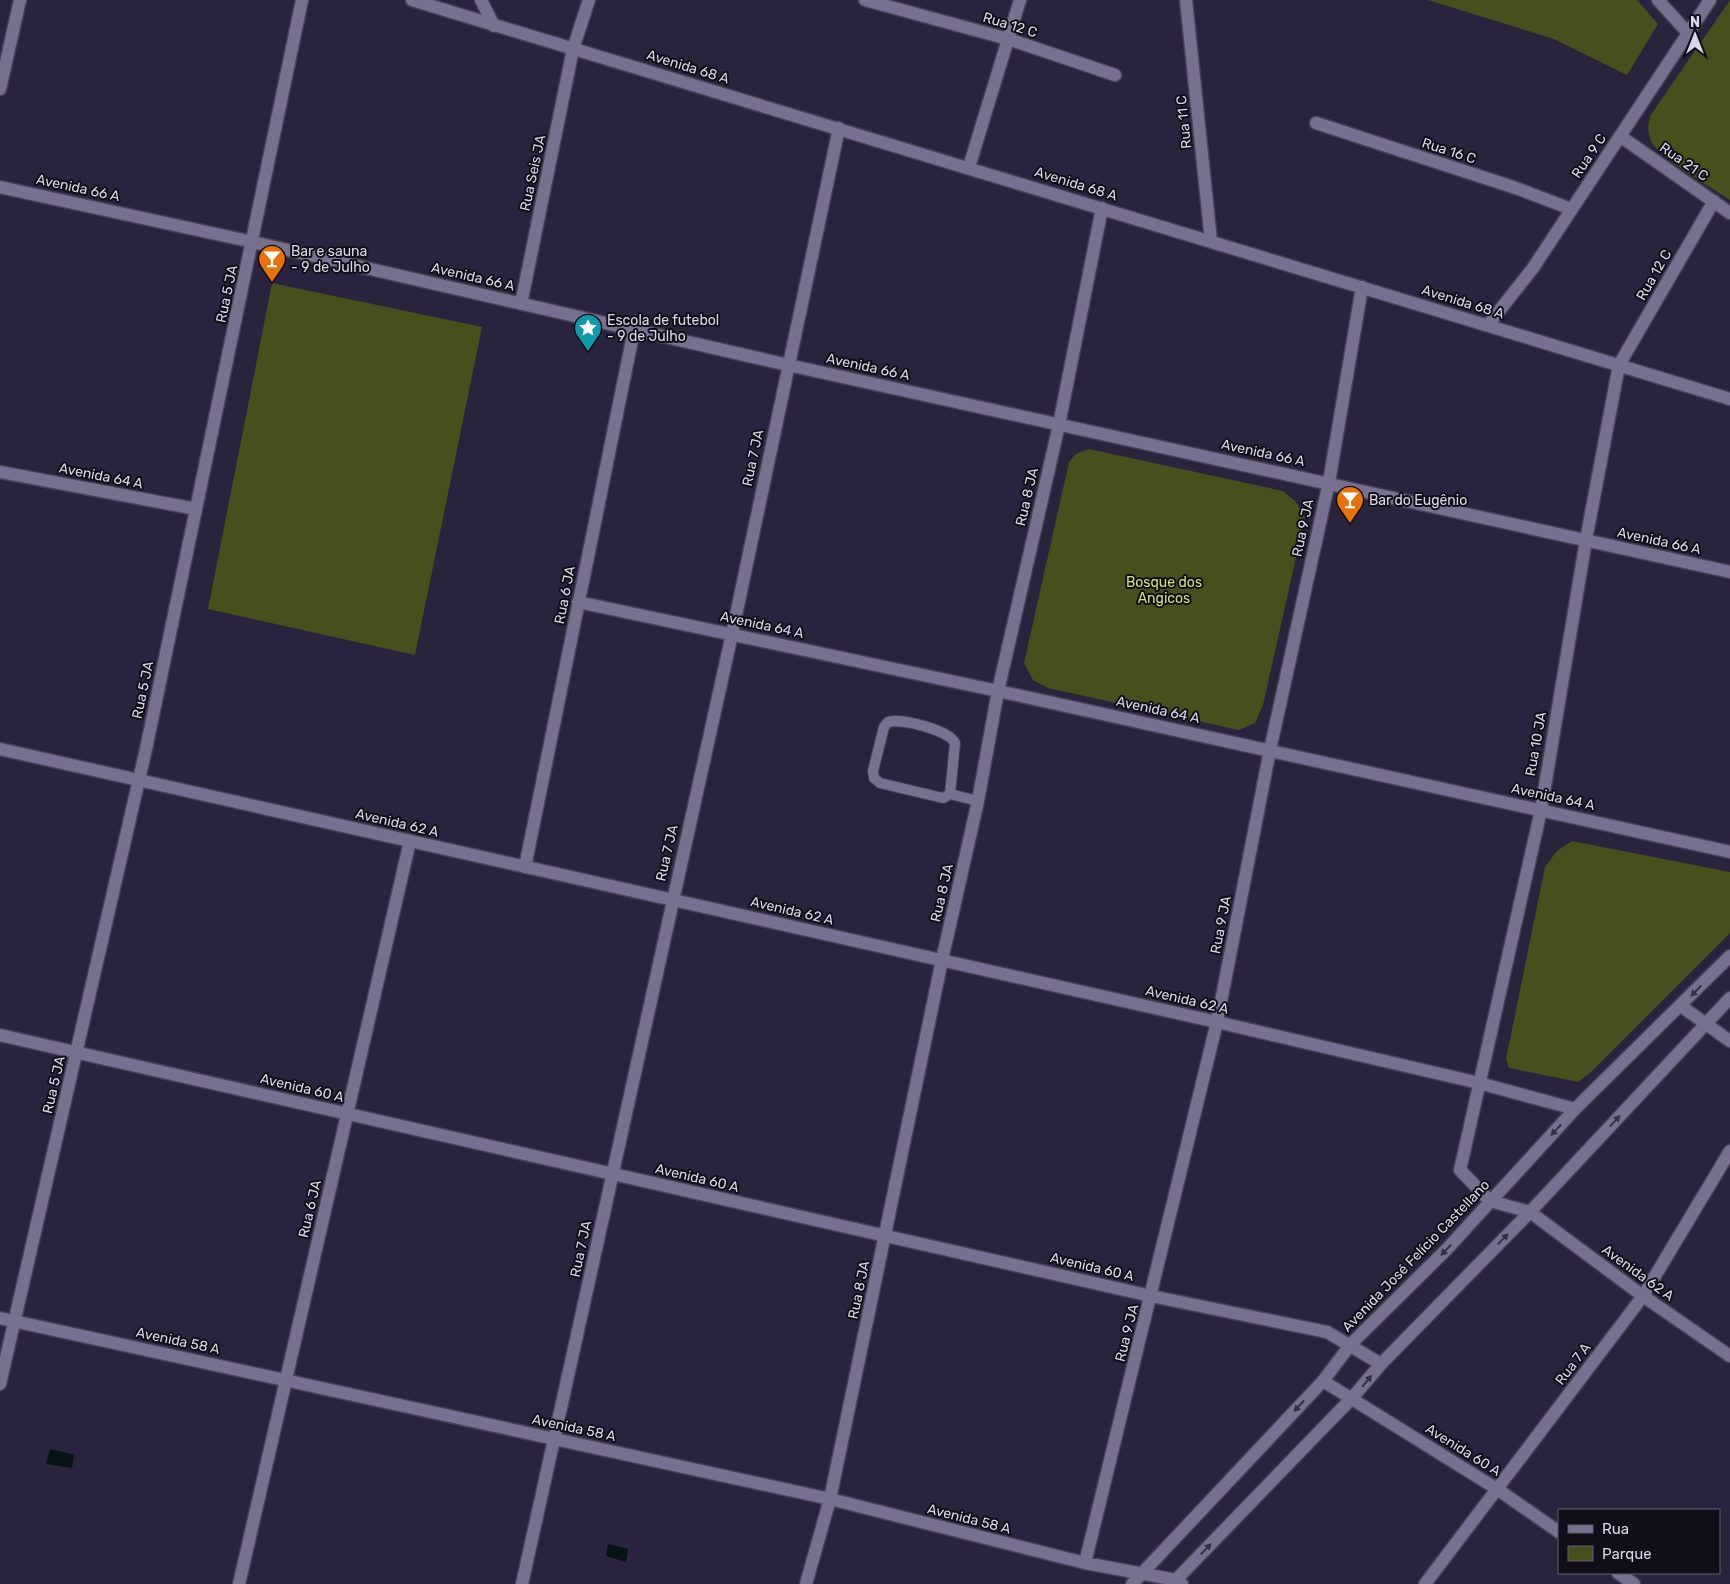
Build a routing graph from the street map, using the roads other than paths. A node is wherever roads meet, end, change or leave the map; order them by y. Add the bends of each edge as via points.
1 (20, 0) edge
2 (302, 0) edge
3 (412, 0) edge
4 (480, 0) edge
5 (589, 0) edge
6 (865, 0) edge
7 (1020, 0) edge
8 (1186, 0) edge
9 (1658, 0) edge
10 (1710, 0) edge
11 (494, 26) junction
12 (1688, 33) junction
13 (1008, 39) junction
14 (573, 49) junction
15 (1115, 75) dead end
16 (0, 89) edge
17 (1316, 123) dead end
18 (839, 128) junction
19 (1620, 136) junction
20 (969, 167) junction
21 (0, 187) edge
22 (1714, 201) junction
23 (1102, 208) junction
24 (1571, 209) junction
25 (1730, 213) edge
26 (1211, 241) junction
27 (253, 242) junction
28 (1362, 287) junction
29 (521, 304) junction
30 (1488, 325) junction
31 (634, 330) junction
32 (788, 365) junction
33 (1619, 365) junction
34 (1730, 399) edge
35 (1059, 425) junction
36 (0, 472) edge
37 (1329, 482) junction
38 (196, 509) junction
39 (1586, 540) junction
40 (1730, 572) edge
41 (578, 602) junction
42 (732, 634) junction
43 (998, 690) junction
44 (0, 749) edge
45 (1270, 750) junction
46 (139, 781) junction
47 (950, 794) junction
48 (978, 801) junction
49 (1541, 810) junction
50 (410, 841) junction
51 (1730, 852) edge
52 (525, 867) junction
53 (672, 900) junction
54 (1730, 956) edge
55 (942, 960) junction
56 (1730, 998) edge
57 (1680, 1006) junction
58 (1217, 1022) junction
59 (1706, 1024) junction
60 (0, 1035) edge
61 (1730, 1041) edge
62 (77, 1052) junction
63 (1479, 1083) junction
64 (1575, 1109) junction
65 (348, 1114) junction
66 (1730, 1151) edge
67 (613, 1174) junction
68 (1490, 1201) junction
69 (1530, 1212) junction
70 (886, 1236) junction
71 (1151, 1296) junction
72 (1643, 1296) junction
73 (0, 1318) edge
74 (15, 1321) junction
75 (1351, 1344) junction
76 (1730, 1356) edge
77 (1381, 1364) junction
78 (286, 1380) junction
79 (1323, 1381) junction
80 (0, 1384) edge
81 (1352, 1398) junction
82 (554, 1439) junction
83 (1497, 1489) junction
84 (830, 1498) junction
85 (1558, 1531) edge
86 (1085, 1563) junction
87 (1619, 1574) edge
88 (1136, 1579) edge
89 (1177, 1583) edge
90 (240, 1584) edge
91 (522, 1584) edge
92 (806, 1584) edge
93 (1425, 1584) edge
94 (1634, 1584) edge

1 - 16 street
2 - 27 street, Rua 5 JA
3 - 11 street, Avenida 68 A
4 - 11 street
5 - 14 street, Rua Seis JA
6 - 13 street, Rua 12 C
7 - 13 street
8 - 26 street, Rua 11 C
9 - 12 street
10 - 12 street, Rua 9 C
11 - 14 street, Avenida 68 A
12 - 19 street, Rua 9 C
13 - 15 street, Rua 12 C
13 - 20 street
14 - 18 street, Avenida 68 A
14 - 29 street, Rua Seis JA
17 - 24 street, Rua 16 C
18 - 20 street, Avenida 68 A
18 - 32 street, Rua 7 JA
19 - 22 street, Rua 21 C
19 - 24 street, Rua 9 C
20 - 23 street, Avenida 68 A
21 - 27 street, Avenida 66 A
22 - 25 street, Rua 21 C
22 - 33 street, Rua 12 C
23 - 26 street, Avenida 68 A
23 - 35 street, Rua 8 JA
24 - 30 street, Rua 9 C via 1533,268
26 - 28 street, Avenida 68 A
27 - 29 street, Avenida 66 A
27 - 38 street, Rua 5 JA
28 - 30 street, Avenida 68 A
28 - 37 street, Rua 9 JA
29 - 31 street, Avenida 66 A
30 - 33 street, Avenida 68 A
31 - 32 street, Avenida 66 A
31 - 41 street, Rua 6 JA
32 - 35 street, Avenida 66 A
32 - 42 street, Rua 7 JA
33 - 34 street, Avenida 68 A
33 - 39 street, Rua 10 JA
35 - 37 street, Avenida 66 A
35 - 43 street, Rua 8 JA
36 - 38 street, Avenida 64 A
37 - 39 street, Avenida 66 A
37 - 45 street, Rua 9 JA
38 - 46 street, Rua 5 JA
39 - 40 street, Avenida 66 A
39 - 49 street, Rua 10 JA
41 - 42 street, Avenida 64 A
41 - 52 street, Rua 6 JA
42 - 43 street, Avenida 64 A
42 - 53 street, Rua 7 JA
43 - 45 street, Avenida 64 A
43 - 48 street, Rua 8 JA
44 - 46 street, Avenida 62 A
45 - 49 street, Avenida 64 A
45 - 58 street, Rua 9 JA
46 - 50 street, Avenida 62 A
46 - 62 street, Rua 5 JA
47 - 47 lane via 943,798 880,783 874,778 873,771 888,722 894,720 946,732 952,737 955,743
47 - 48 lane
48 - 55 street, Rua 8 JA
49 - 51 street, Avenida 64 A
49 - 63 street, Rua 10 JA
50 - 52 street, Avenida 62 A
50 - 65 street, Rua 6 JA
52 - 53 street, Avenida 62 A
53 - 55 street, Avenida 62 A
53 - 67 street, Rua 7 JA
54 -> 57 street, Avenida José Felício Castellano
55 - 58 street, Avenida 62 A
55 - 70 street, Rua 8 JA
56 - 59 street
57 - 59 street
57 - 64 street, Avenida José Felício Castellano
58 - 63 street, Avenida 62 A
58 - 71 street, Rua 9 JA
59 - 61 street
69 -> 59 street
60 - 62 street, Avenida 60 A
62 - 65 street, Avenida 60 A
62 - 74 street, Rua 5 JA
63 - 64 street, Avenida 62 A
63 - 68 street, Rua 10 JA via 1460,1170
64 -> 68 street, Avenida José Felício Castellano
65 - 67 street, Avenida 60 A
65 - 78 street, Rua 6 JA
66 - 72 street, Rua 7 A
67 - 70 street, Avenida 60 A
67 - 82 street, Rua 7 JA
68 - 69 street
68 -> 75 street, Avenida José Felício Castellano via 1447,1249
69 - 72 street, Avenida 62 A
77 -> 69 street
70 - 71 street, Avenida 60 A
70 - 84 street, Rua 8 JA
71 - 75 street, Avenida 60 A via 1327,1332
71 - 86 street, Rua 9 JA
72 - 76 street, Avenida 62 A
72 - 83 street, Rua 7 A
73 - 74 street, Avenida 58 A
74 - 78 street, Avenida 58 A
74 - 80 street, Rua 5 JA
75 - 77 street, Avenida 60 A
75 - 79 street, Avenida José Felício Castellano
81 -> 77 street
78 - 82 street, Avenida 58 A
78 - 90 street, Rua 6 JA
79 - 81 street, Avenida 60 A
79 -> 88 street, Avenida José Felício Castellano
81 - 83 street, Avenida 60 A
89 -> 81 street
82 - 84 street, Avenida 58 A
82 - 91 street, Rua 7 JA
83 - 85 street, Avenida 60 A
83 - 93 street, Rua 7 A
84 - 86 street, Avenida 58 A
84 - 92 street, Rua 8 JA
86 - 88 street, Avenida 58 A
87 - 94 street
88 - 89 street, Avenida 58 A

